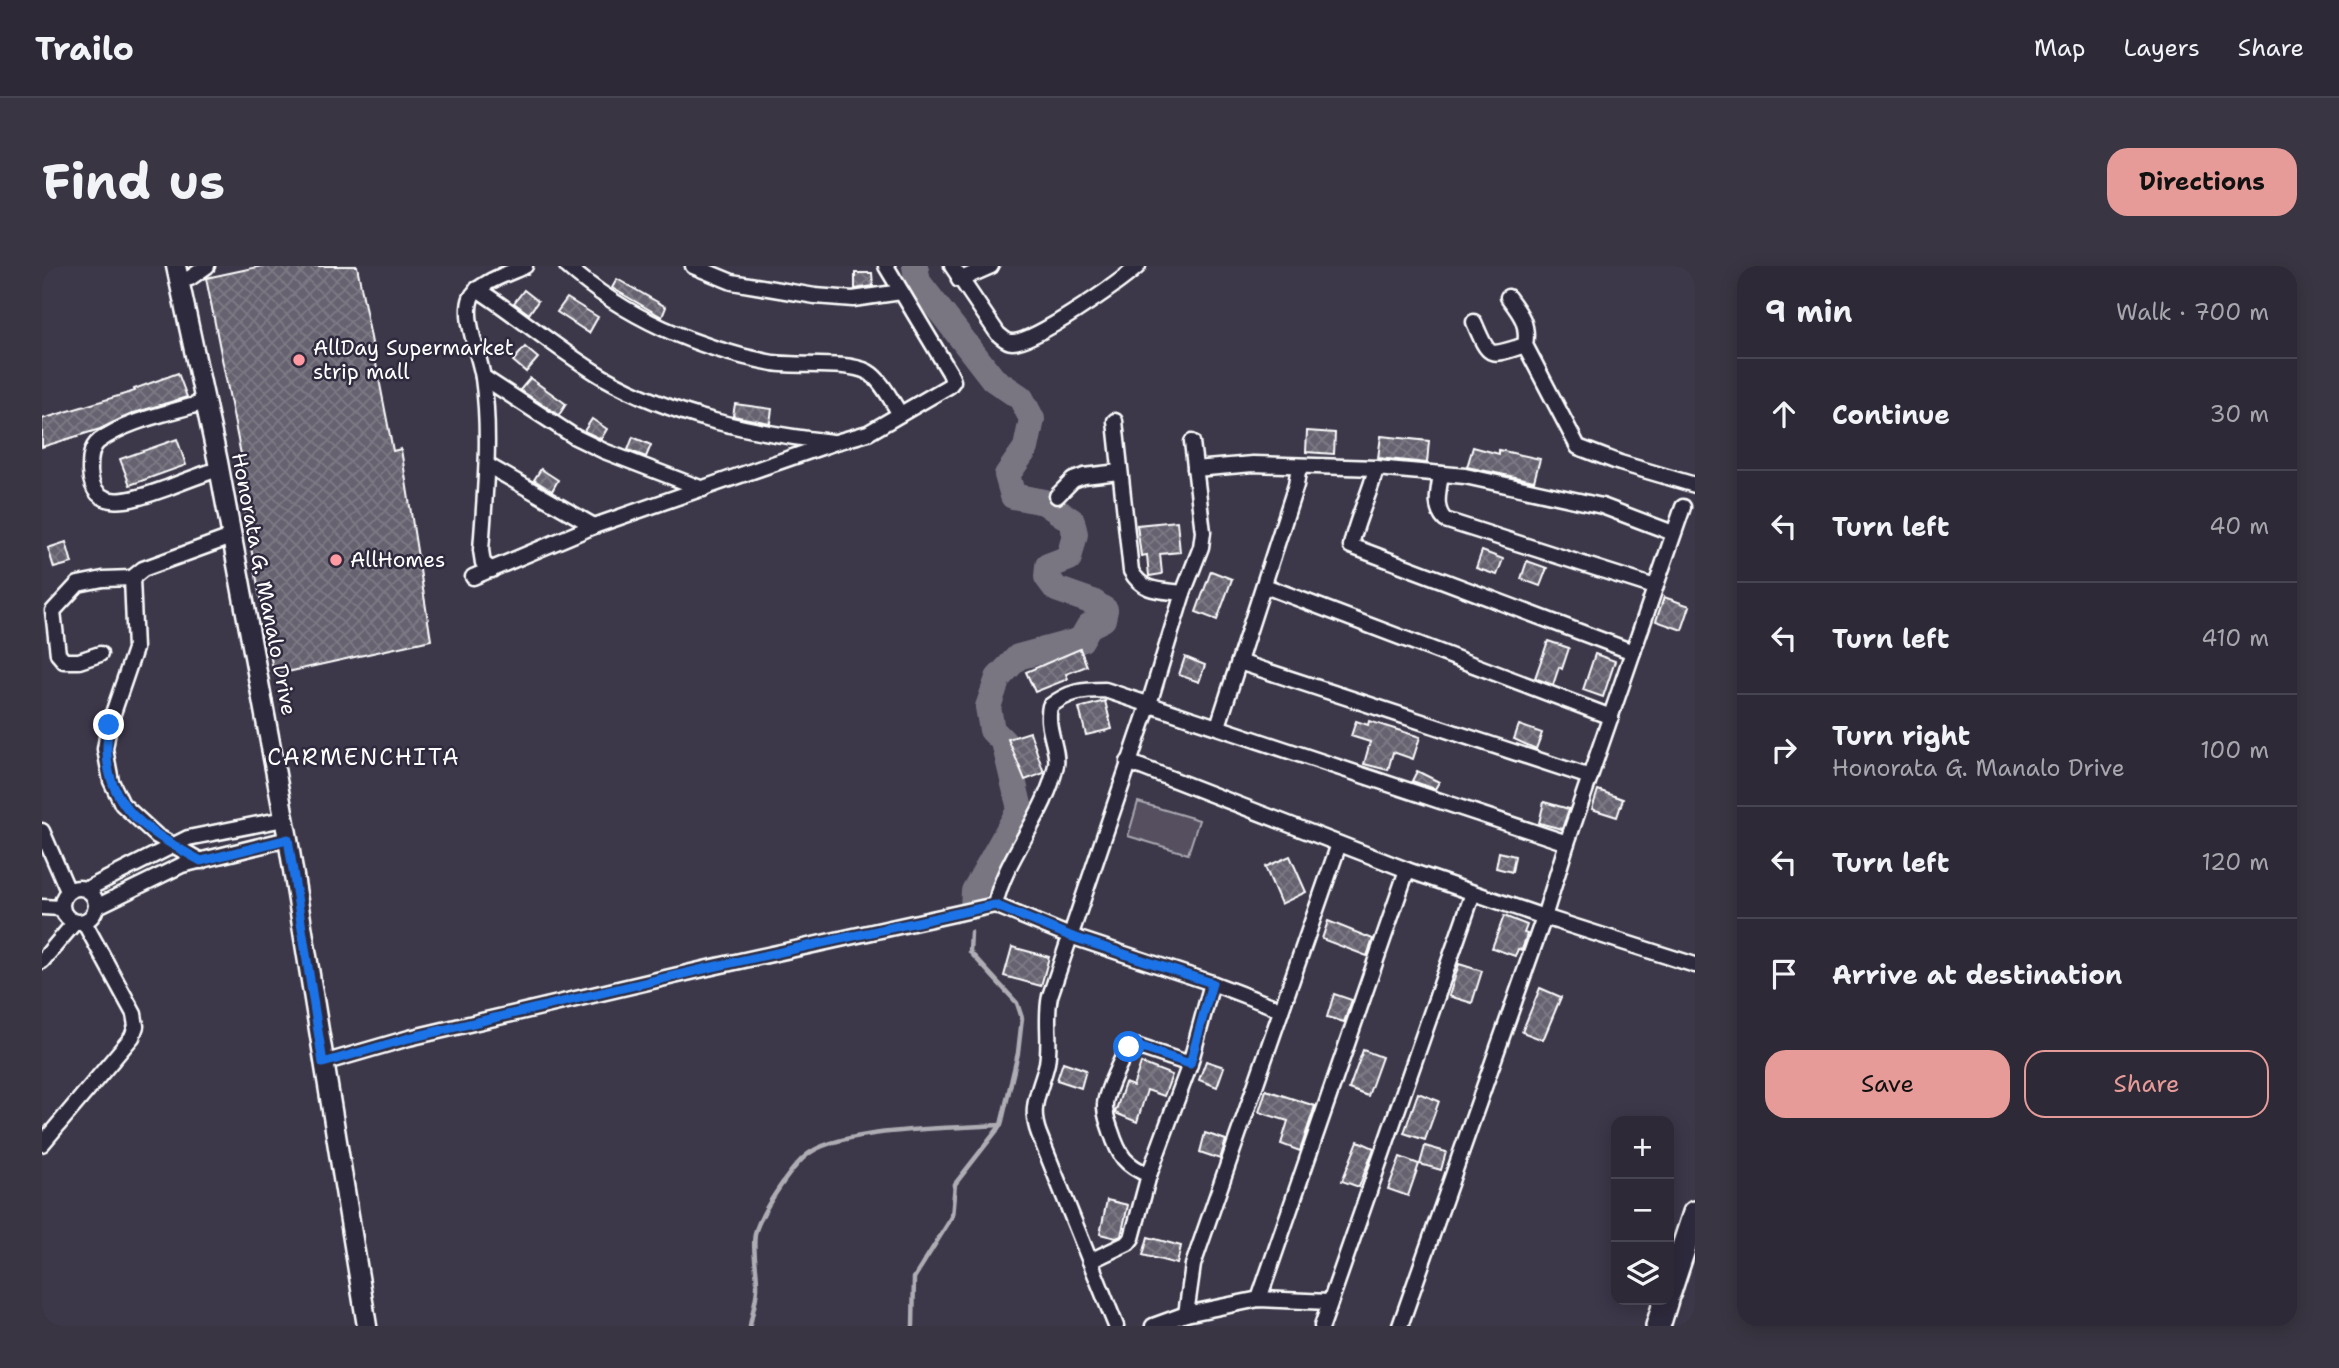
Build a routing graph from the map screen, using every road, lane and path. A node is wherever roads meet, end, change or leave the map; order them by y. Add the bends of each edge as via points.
1 (207, 266) edge
2 (525, 266) edge
3 (567, 266) edge
4 (692, 266) edge
5 (886, 266) edge
6 (951, 266) edge
7 (991, 266) edge
8 (1139, 266) edge
9 (177, 273) edge
10 (959, 280) junction
11 (477, 289) junction
12 (901, 292) junction
13 (1508, 297) dead end
14 (1474, 322) dead end
15 (1525, 345) junction
16 (483, 377) junction
17 (205, 402) junction
18 (900, 414) junction
19 (1115, 421) dead end
20 (836, 442) junction
21 (1192, 442) dead end
22 (487, 465) junction
23 (1298, 466) junction
24 (1376, 468) junction
25 (218, 469) junction
26 (1195, 469) junction
27 (1119, 472) junction
28 (1441, 474) junction
29 (1695, 485) edge
30 (703, 489) junction
31 (1057, 496) dead end
32 (1683, 507) dead end
33 (594, 526) junction
34 (1673, 533) junction
35 (231, 537) junction
36 (492, 570) junction
37 (472, 577) dead end
38 (132, 578) junction
39 (1265, 586) junction
40 (1656, 587) junction
41 (1183, 593) junction
42 (1633, 652) junction
43 (100, 654) dead end
44 (1239, 662) junction
45 (1149, 704) junction
46 (1611, 716) junction
47 (1218, 726) junction
48 (1128, 762) junction
49 (1590, 777) junction
50 (284, 819) junction
51 (42, 831) edge
52 (288, 839) junction
53 (1567, 843) junction
54 (1339, 844) junction
55 (172, 845) junction
56 (201, 861) junction
57 (1407, 870) junction
58 (87, 890) junction
59 (68, 891) junction
60 (1472, 893) junction
61 (995, 905) junction
62 (96, 906) junction
63 (42, 907) edge
64 (61, 908) junction
65 (1544, 917) junction
66 (80, 922) junction
67 (1070, 936) junction
68 (42, 961) edge
69 (1695, 965) edge
70 (1212, 983) junction
71 (1280, 1009) junction
72 (323, 1063) junction
73 (1190, 1064) junction
74 (42, 1144) edge
75 (1149, 1175) junction
76 (1695, 1213) edge
77 (1090, 1262) junction
78 (1674, 1277) edge
79 (1259, 1298) junction
80 (1329, 1302) junction
81 (1664, 1305) edge
82 (1186, 1314) junction
83 (367, 1326) edge
84 (1116, 1326) edge
85 (1153, 1326) edge
86 (1322, 1326) edge
87 (1400, 1326) edge
88 (1658, 1326) edge

1 - 9 street via 190,278
2 - 11 street
3 - 18 street via 635,315 710,347 774,363 866,371
4 - 12 street via 732,282 815,296 853,299
5 - 12 street
6 - 10 street
7 - 10 street
8 - 10 street via 1080,309 1013,342 998,334
9 - 17 street, Honorata G. Manalo Drive
11 - 16 street via 470,300 470,321
11 - 20 street via 562,350 645,398 766,434
12 - 18 street via 953,381
13 - 15 street via 1525,324
14 - 15 street via 1491,353
15 - 29 street via 1578,447
16 - 22 street
16 - 30 street via 575,437
17 - 25 street, Honorata G. Manalo Drive
17 - 25 street via 129,425 97,443 91,453 92,482 100,496 130,501
18 - 20 street via 868,433
19 - 27 street
20 - 30 street
21 - 26 street
22 - 33 street
22 - 36 street via 481,550 483,563
23 - 24 street
23 - 26 street
23 - 39 street
24 - 28 street
24 - 42 street via 1352,546
25 - 35 street, Honorata G. Manalo Drive
26 - 41 street via 1203,532
27 - 31 street via 1073,480
27 - 41 street via 1131,571 1144,587
28 - 34 street via 1602,506
28 - 40 street via 1437,507 1445,520
30 - 33 street
32 - 34 street
33 - 36 street
34 - 40 street
35 - 38 street via 142,569
35 - 50 street, Honorata G. Manalo Drive
36 - 37 street
38 - 43 street via 78,584 53,611 58,653 64,661
38 - 55 street via 135,649 105,748 111,781 122,804
39 - 44 street
39 - 46 street
40 - 42 street
41 - 45 street
42 - 46 street
44 - 47 street
44 - 49 street
45 - 47 street
45 - 48 street
45 - 61 street via 1105,690 1082,690 1051,706 1048,718 1057,762
46 - 49 street
47 - 53 street
48 - 54 street
48 - 67 street
49 - 53 street
50 - 52 street, Honorata G. Manalo Drive
50 - 55 street
51 - 59 street
52 - 56 street
52 - 72 street, Honorata G. Manalo Drive
53 - 65 street
54 - 57 street
54 - 71 street
55 - 56 street
55 - 58 street
56 - 62 street
57 - 60 street
57 - 79 street
58 - 59 street
58 - 62 street
59 - 64 street
60 - 65 street
60 - 80 street
61 - 67 street
61 - 72 street via 409,1038
62 - 66 street via 93,916
63 - 64 street
64 - 66 street via 66,917
65 - 69 street
65 - 87 street
66 - 68 street
66 - 74 street via 134,1014 136,1026 132,1037
67 - 70 street
67 - 77 street via 1046,1014 1047,1063 1034,1121
70 - 71 street
70 - 73 street
71 - 82 street via 1193,1265
72 - 83 street, Honorata G. Manalo Drive
73 - 75 street
73 - 75 street via 1129,1047 1105,1102 1116,1148 1135,1169
75 - 77 street via 1132,1238
76 - 78 main road
77 - 84 street
79 - 80 street
79 - 82 street
80 - 86 street
81 - 88 main road
82 - 85 street

